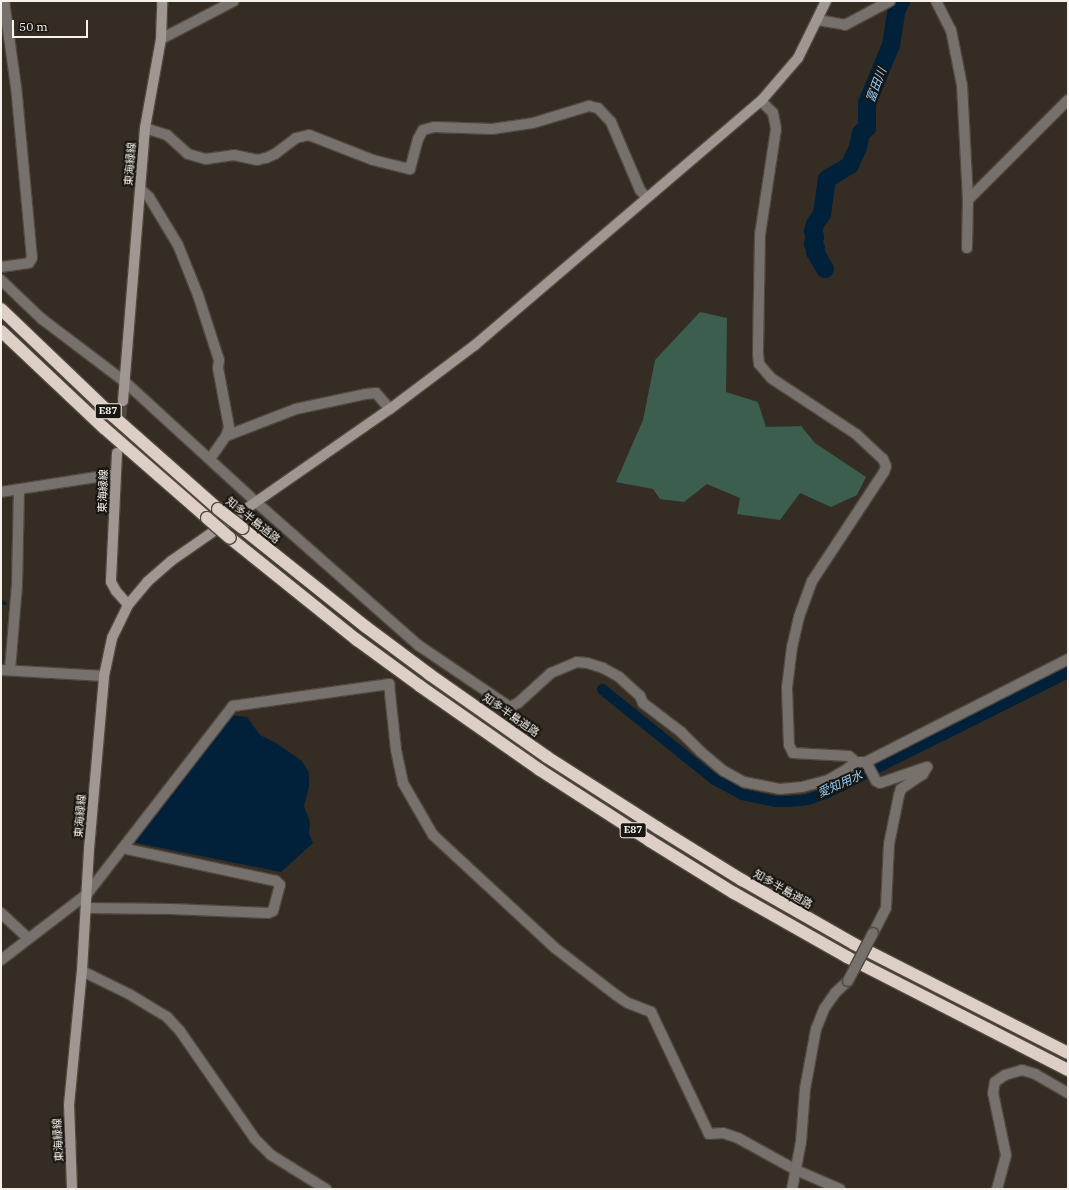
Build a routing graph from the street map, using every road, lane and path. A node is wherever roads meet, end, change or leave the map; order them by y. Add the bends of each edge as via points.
1 (4, 1) edge
2 (162, 1) edge
3 (234, 1) edge
4 (826, 1) edge
5 (890, 1) edge
6 (936, 1) edge
7 (818, 20) junction
8 (161, 39) junction
9 (761, 100) junction
10 (1068, 100) edge
11 (145, 128) junction
12 (140, 189) junction
13 (646, 197) junction
14 (968, 200) junction
15 (967, 248) dead end
16 (1, 267) edge
17 (1, 280) edge
18 (1, 309) edge
19 (1, 331) edge
20 (124, 381) junction
21 (123, 401) tunnel mouth
22 (390, 409) junction
23 (226, 436) junction
24 (117, 454) tunnel mouth
25 (210, 459) junction
26 (116, 474) junction
27 (19, 490) junction
28 (1, 492) edge
29 (256, 502) junction
30 (128, 605) junction
31 (1068, 659) edge
32 (5, 670) edge
33 (104, 676) junction
34 (861, 762) junction
35 (122, 848) junction
36 (87, 894) junction
37 (86, 908) junction
38 (1, 913) edge
39 (28, 938) junction
40 (1, 960) edge
41 (82, 971) junction
42 (1068, 1053) edge
43 (1068, 1070) edge
44 (1068, 1093) edge
45 (796, 1170) junction
46 (72, 1189) edge
47 (326, 1189) edge
48 (792, 1189) edge
49 (840, 1189) edge
50 (997, 1189) edge

1 - 16 street via 16,87 32,258 29,263
2 - 8 main road, 東海緑線
3 - 8 street
4 - 7 main road
5 - 7 street via 845,25
6 - 14 street via 951,30 962,85
7 - 9 main road via 798,58
8 - 11 main road, 東海緑線
9 - 13 main road
9 - 34 street via 773,113 776,129 760,235 760,364 771,378 856,434 883,459 886,466 812,581 798,617 787,688 789,745 793,753 849,756
10 - 14 street
11 - 12 main road, 東海緑線
11 - 13 street via 167,135 188,154 206,159 234,155 257,160 266,158 296,138 309,135 373,160 410,169 423,130 434,127 492,129 532,123 589,106 598,108 611,122 640,190
12 - 20 main road, 東海緑線
12 - 23 street via 148,197 178,245 198,295 219,360 218,368 229,427
13 - 22 main road via 475,345
14 - 15 street
17 - 20 street via 42,319
18 - 42 highway, 知多半島道路 / E87, bridge via 102,406 218,509 366,627 547,757 742,880 854,944
19 - 43 highway, E87, bridge via 104,428 230,538 351,635 540,770 734,893 847,957
20 - 21 main road, 東海緑線
20 - 25 street
22 - 23 street via 376,393 366,394 296,409
22 - 29 main road
23 - 25 street
24 - 26 main road, 東海緑線
25 - 29 street
26 - 27 street
26 - 30 main road, 東海緑線 via 111,582
27 - 28 street
27 - 32 street via 17,585
29 - 30 main road via 171,562 147,582
29 - 34 street via 418,645 510,707 518,703 551,673 577,662 586,663 604,668 619,677 640,696 643,703 681,732 701,752 744,782 780,789 802,787 828,780
30 - 33 main road, 東海緑線 via 112,638
31 - 34 street
32 - 33 street
33 - 36 main road, 東海緑線
34 - 45 street, bridge via 880,783 927,767 923,774 902,789 899,795 889,844 886,908 848,980 824,1009 816,1029 805,1088
35 - 36 street
35 - 37 street via 276,881 280,885 273,911 268,913 163,908
35 - 45 street via 232,706 388,684 396,750 403,782 433,835 554,948 616,995 651,1012 709,1134 723,1133 738,1138
36 - 37 main road, 東海緑線
36 - 39 street
37 - 41 main road, 東海緑線
38 - 39 street
39 - 40 street
41 - 46 main road, 東海緑線 via 68,1105
41 - 47 street via 129,994 167,1017 180,1031 255,1139 271,1155
44 - 50 street via 1035,1074 1022,1070 1005,1075 995,1082 993,1093 1006,1155
45 - 48 street
45 - 49 street

